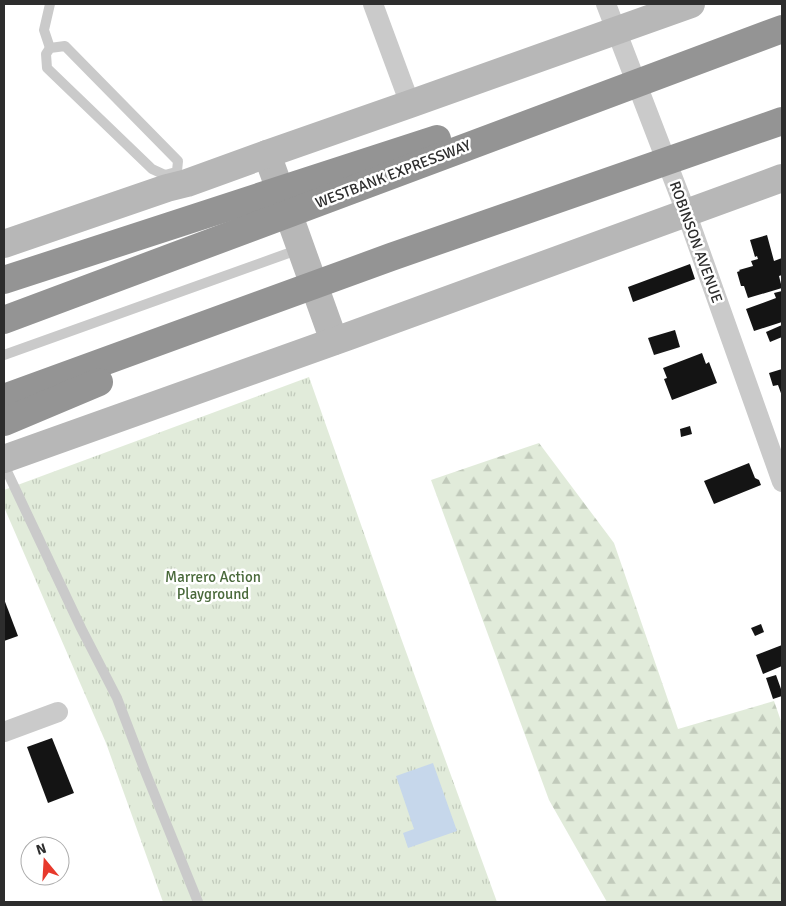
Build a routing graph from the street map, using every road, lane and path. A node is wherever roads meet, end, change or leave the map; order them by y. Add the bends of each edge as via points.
1 (50, 4) edge
2 (373, 4) edge
3 (606, 4) edge
4 (691, 4) edge
5 (782, 29) edge
6 (616, 30) junction
7 (50, 48) junction
8 (410, 104) junction
9 (564, 110) junction
10 (782, 121) edge
11 (267, 154) junction
12 (182, 177) junction
13 (782, 178) edge
14 (686, 212) junction
15 (4, 244) edge
16 (301, 248) junction
17 (391, 258) junction
18 (4, 280) edge
19 (4, 320) edge
20 (334, 341) junction
21 (4, 355) edge
22 (4, 398) edge
23 (4, 422) edge
24 (4, 459) edge
25 (4, 465) edge
26 (782, 482) edge
27 (58, 712) dead end
28 (4, 732) edge
29 (198, 902) edge

1 - 7 lane via 44,30
2 - 8 street
3 - 6 street, ROBINSON AVENUE
4 - 6 main road
5 - 9 highway, WESTBANK EXPRESSWAY, bridge
6 - 8 main road
6 - 14 street, ROBINSON AVENUE
7 - 12 lane via 65,46 178,161
7 - 12 lane via 46,54 47,68 152,168 165,175
8 - 11 main road
9 - 18 highway, bridge via 515,114
9 - 19 highway, WESTBANK EXPRESSWAY, bridge
10 - 17 highway, bridge
11 - 12 main road
11 - 16 main road
12 - 15 main road via 167,188
13 - 14 main road
14 - 20 main road
14 - 26 street, ROBINSON AVENUE
16 - 20 main road
16 - 21 lane
17 - 22 highway, bridge
17 - 23 highway, bridge
20 - 24 main road
25 - 29 lane via 117,698
27 - 28 street

